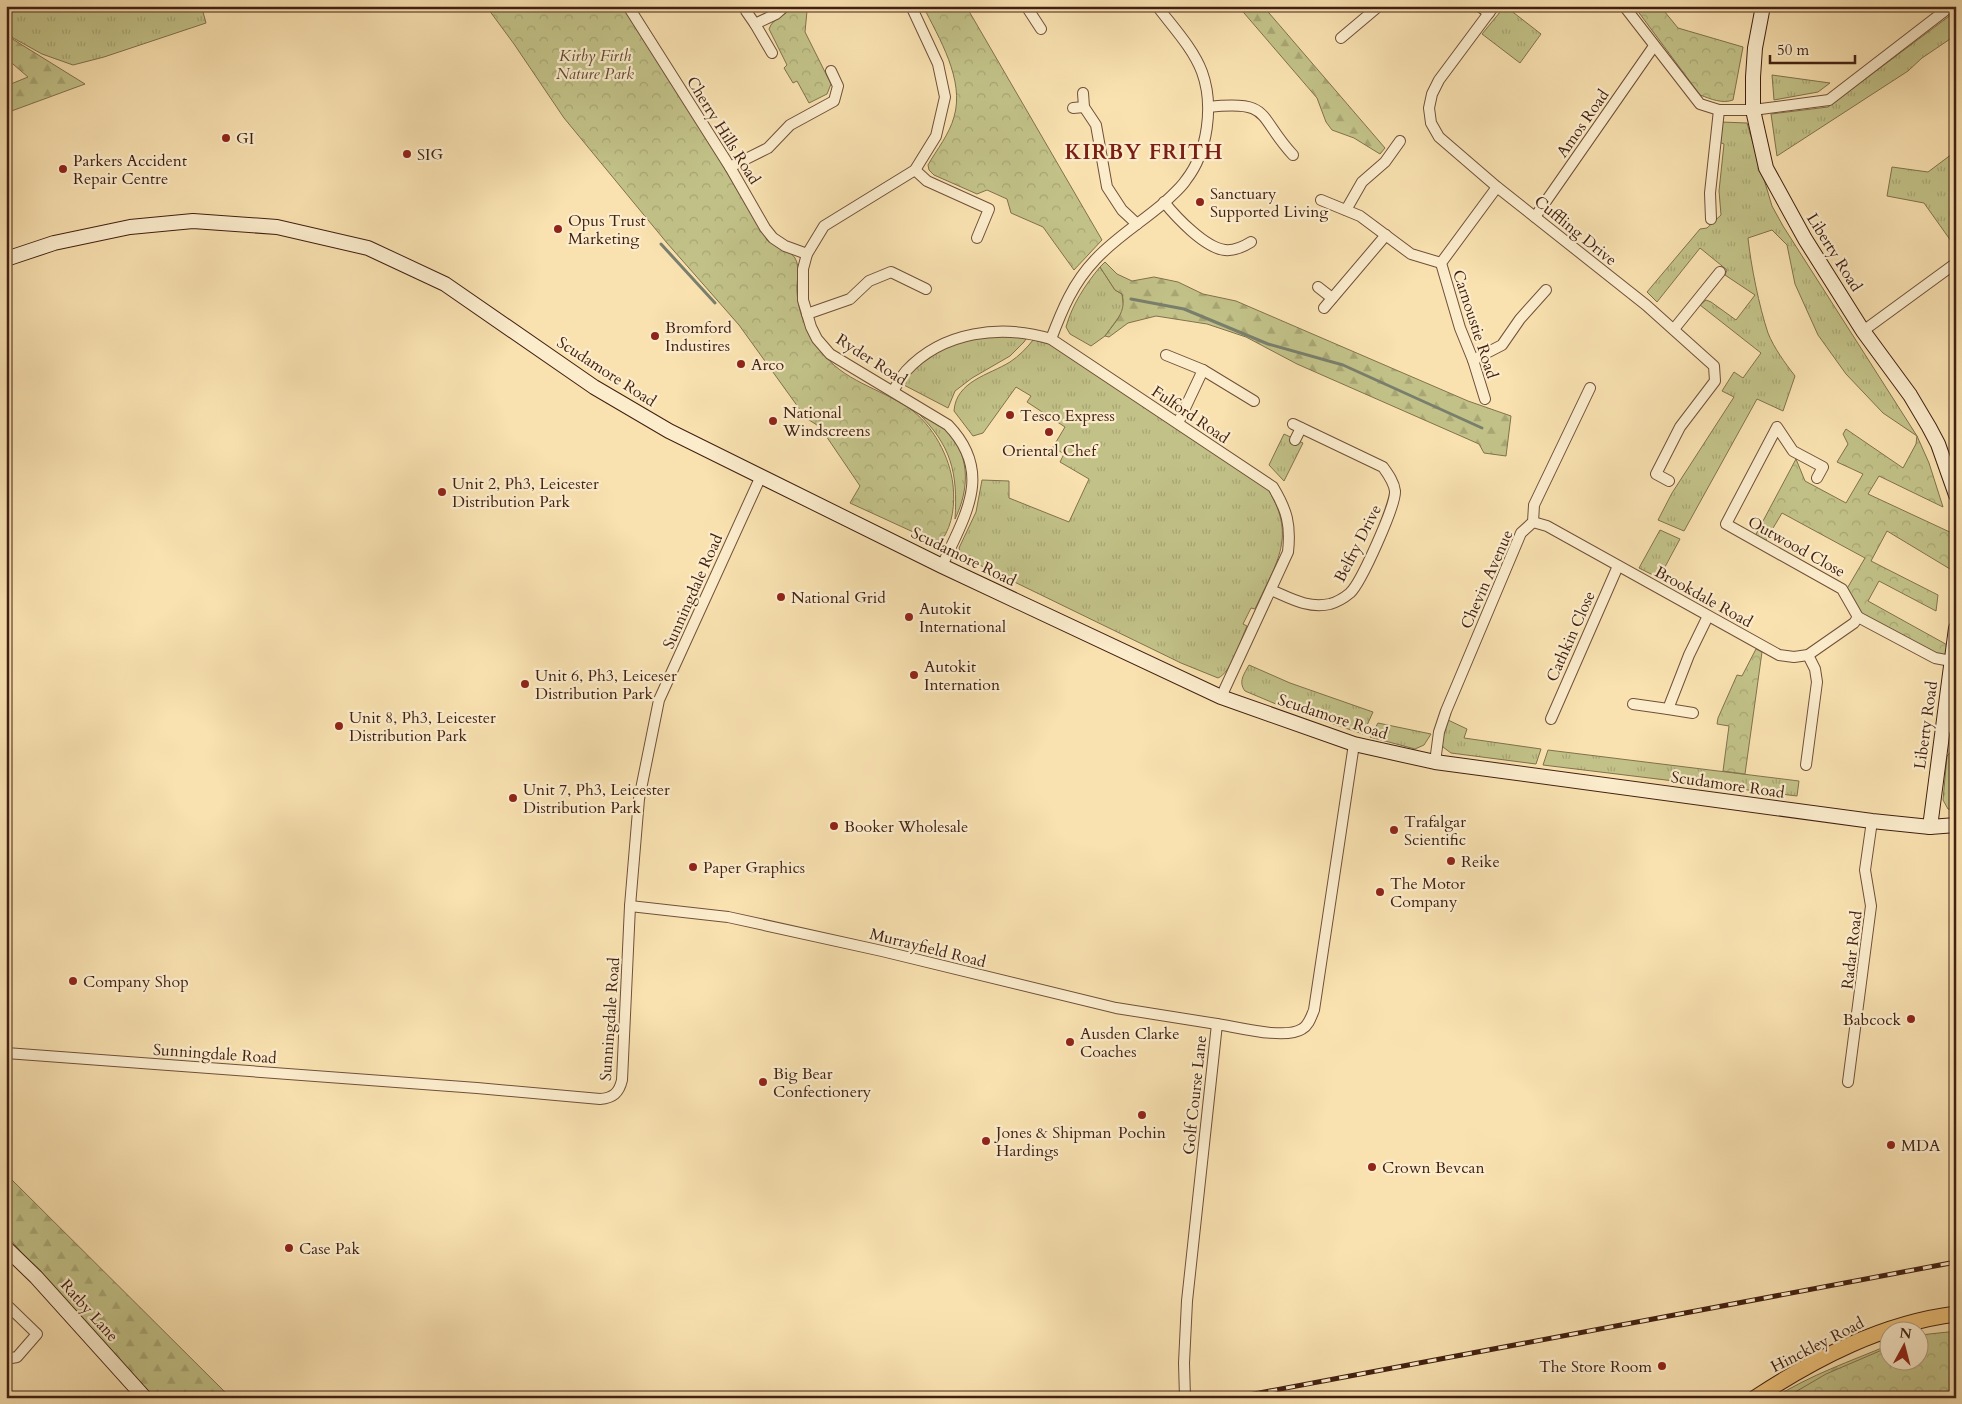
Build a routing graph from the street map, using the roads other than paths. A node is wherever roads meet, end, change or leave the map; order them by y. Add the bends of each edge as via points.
1 (628, 6) edge
2 (785, 6) edge
3 (911, 6) edge
4 (1026, 6) edge
5 (1157, 6) edge
6 (1479, 6) edge
7 (1624, 6) edge
8 (1763, 6) edge
9 (1951, 6) edge
10 (1378, 7) edge
11 (1491, 10) edge
12 (746, 11) dead end
13 (755, 24) junction
14 (1041, 29) dead end
15 (1341, 38) dead end
16 (1654, 46) junction
17 (772, 54) dead end
18 (831, 71) dead end
19 (1083, 93) dead end
20 (1084, 107) junction
21 (1209, 107) junction
22 (1073, 108) dead end
23 (1719, 110) junction
24 (1753, 110) junction
25 (1400, 141) dead end
26 (1293, 155) dead end
27 (730, 167) junction
28 (915, 170) junction
29 (1497, 187) junction
30 (1321, 200) dead end
31 (1164, 202) junction
32 (1346, 210) junction
33 (1535, 217) junction
34 (1711, 219) dead end
35 (1137, 224) junction
36 (1386, 235) junction
37 (976, 238) dead end
38 (1251, 242) dead end
39 (807, 254) junction
40 (6, 260) edge
41 (1440, 262) junction
42 (1956, 262) edge
43 (1720, 272) dead end
44 (1318, 287) dead end
45 (926, 289) dead end
46 (1546, 290) dead end
47 (1332, 298) junction
48 (1324, 308) dead end
49 (807, 314) junction
50 (1674, 329) junction
51 (1863, 331) junction
52 (1051, 339) junction
53 (1166, 355) dead end
54 (1473, 360) junction
55 (1203, 370) junction
56 (1590, 388) dead end
57 (893, 391) junction
58 (1485, 398) dead end
59 (1254, 402) dead end
60 (1178, 423) junction
61 (1295, 440) dead end
62 (761, 476) junction
63 (1817, 478) dead end
64 (1669, 481) dead end
65 (1956, 495) edge
66 (1533, 522) junction
67 (942, 566) junction
68 (1618, 566) junction
69 (1271, 590) junction
70 (1708, 616) junction
71 (1858, 617) junction
72 (1956, 628) edge
73 (1808, 655) junction
74 (1952, 661) junction
75 (1221, 697) junction
76 (1632, 704) dead end
77 (1668, 709) junction
78 (1693, 713) dead end
79 (1551, 719) dead end
80 (1949, 727) edge
81 (1354, 744) junction
82 (1435, 762) junction
83 (1806, 765) dead end
84 (1872, 821) junction
85 (1956, 825) edge
86 (1930, 827) junction
87 (630, 906) junction
88 (1217, 1024) junction
89 (6, 1053) edge
90 (1848, 1082) dead end
91 (6, 1248) edge
92 (6, 1307) edge
93 (1956, 1314) edge
94 (6, 1359) edge
95 (145, 1398) edge
96 (1185, 1398) edge
97 (1756, 1398) edge

1 - 27 street, Cherry Hills Road
2 - 13 street
3 - 28 street, Ryder Road via 938,64 945,97 936,136
4 - 14 street
5 - 21 street via 1201,70
6 - 11 street
7 - 16 street
8 - 24 street, Liberty Road via 1755,48
9 - 24 street via 1829,100
10 - 15 street
11 - 29 street, Cuffling Drive via 1439,80 1430,108 1431,123 1438,137
12 - 13 street
13 - 17 street
16 - 23 street via 1700,104
16 - 33 street, Amos Road
18 - 27 street via 838,86 834,101 790,124 768,148
19 - 20 street
20 - 22 street
20 - 35 street via 1096,125 1107,187 1122,210
21 - 26 street via 1235,104 1256,108
21 - 31 street via 1207,127 1196,163 1186,180
23 - 24 street
23 - 34 street via 1710,193
24 - 51 street, Liberty Road via 1766,168 1805,239
25 - 32 street via 1385,162 1362,182
27 - 39 street, Cherry Hills Road via 773,238
28 - 37 street via 927,182 988,208
28 - 39 street, Ryder Road via 824,226
29 - 33 street, Cuffling Drive
29 - 41 street, Carnoustie Road
30 - 32 street
31 - 35 street
31 - 38 street via 1174,215 1207,243 1224,250 1238,249
32 - 36 street
33 - 50 street, Cuffling Drive
35 - 52 street via 1096,258 1079,279
36 - 41 street via 1410,254
36 - 47 street
39 - 49 street, Ryder Road via 802,285
40 - 62 street, Scudamore Road via 54,244 130,227 193,221 277,227 368,248 445,284 594,387 669,431
41 - 54 street, Carnoustie Road
42 - 51 street
43 - 50 street
44 - 47 street
45 - 49 street via 891,272 869,281 850,299
46 - 54 street via 1502,345
47 - 48 street
49 - 57 street, Ryder Road via 817,339 830,354
50 - 64 street, Cuffling Drive via 1714,366 1715,381 1680,427 1656,474
51 - 65 street, Liberty Road via 1929,427
52 - 57 street, Fulford Road via 1008,331 965,336 923,357 905,372
52 - 60 street, Fulford Road
53 - 55 street
54 - 58 street, Carnoustie Road
55 - 59 street
55 - 60 street
56 - 66 street, Chevin Avenue via 1534,505
57 - 67 street, Ryder Road via 948,425 968,452 973,470 971,496
60 - 69 street, Fulford Road via 1273,487 1282,503 1288,518 1288,552
61 - 69 street, Belfry Drive via 1297,426 1383,467 1391,478 1393,504 1363,572 1351,592 1340,600 1316,606 1302,604
62 - 67 street, Scudamore Road
62 - 87 street, Sunningdale Road via 659,700 639,799
63 - 71 street, Outwood Close via 1822,467 1793,450 1777,427 1726,524 1842,589
66 - 68 street, Brookdale Road via 1547,526
66 - 82 street, Chevin Avenue via 1521,533 1446,711
67 - 75 street, Scudamore Road
68 - 70 street, Brookdale Road
68 - 79 street, Cathkin Close
69 - 75 street, Fulford Road
70 - 73 street, Brookdale Road via 1779,654
70 - 77 street
71 - 73 street
71 - 74 street via 1935,658
72 - 74 street, Liberty Road
73 - 83 street via 1817,682
74 - 80 street, Liberty Road
75 - 81 street, Scudamore Road
76 - 77 street
77 - 78 street
80 - 86 street, Liberty Road
81 - 82 street, Scudamore Road
81 - 88 street, Golf Course Lane via 1310,1021 1302,1030 1283,1034
82 - 84 street, Scudamore Road
84 - 86 street, Scudamore Road
84 - 90 street, Radar Road via 1865,870 1871,906
85 - 86 street, Scudamore Road
87 - 88 street, Murrayfield Road via 728,916 1116,1008
87 - 89 street, Sunningdale Road via 622,1080 620,1089 608,1098
88 - 96 street, Golf Course Lane via 1187,1301
91 - 95 street, Ratby Lane
92 - 94 street via 37,1334 17,1357
93 - 97 main road, Hinckley Road via 1896,1326 1819,1361

